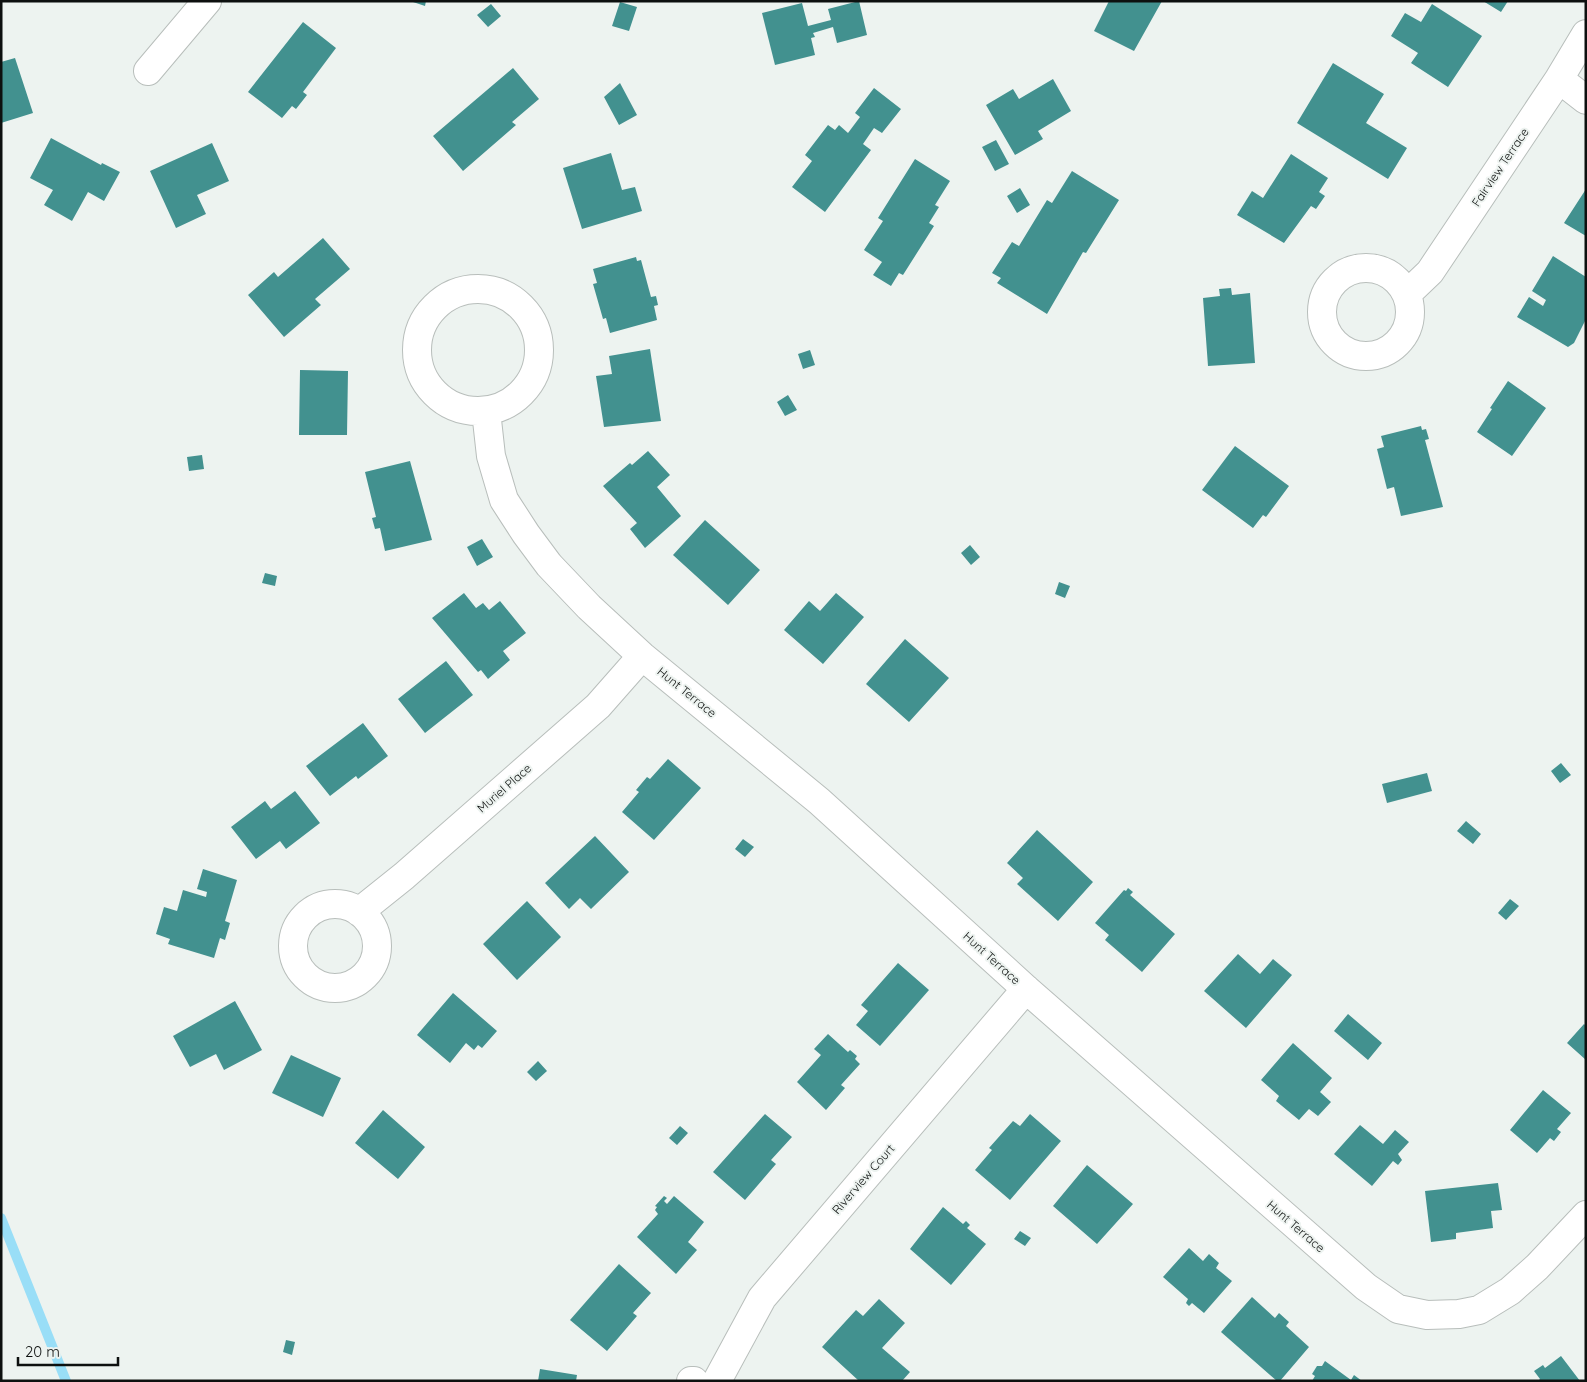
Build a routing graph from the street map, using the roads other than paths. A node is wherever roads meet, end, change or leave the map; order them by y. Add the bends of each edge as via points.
1 (207, 1) edge
2 (1586, 34) edge
3 (148, 71) dead end
4 (1559, 79) junction
5 (1586, 100) edge
6 (1407, 294) dead end
7 (486, 411) junction
8 (642, 656) junction
9 (359, 912) dead end
10 (1026, 989) junction
11 (1586, 1215) edge
12 (718, 1381) edge

1 - 3 street
2 - 4 street, Fairview Terrace
4 - 5 street
4 - 6 street, Fairview Terrace via 1430,272
7 - 7 street via 506,404 526,388 537,368 539,349 534,327 520,306 501,293 467,290 441,301 426,316 416,350 419,368 430,388 451,405 465,410
7 - 8 street, Hunt Terrace via 491,456 504,500 549,566
8 - 9 street, Muriel Place via 598,706
8 - 10 street, Hunt Terrace via 819,801
10 - 11 street, Hunt Terrace via 1366,1287 1398,1309 1427,1315 1480,1310 1537,1267
10 - 12 street, Riverview Court via 762,1298

